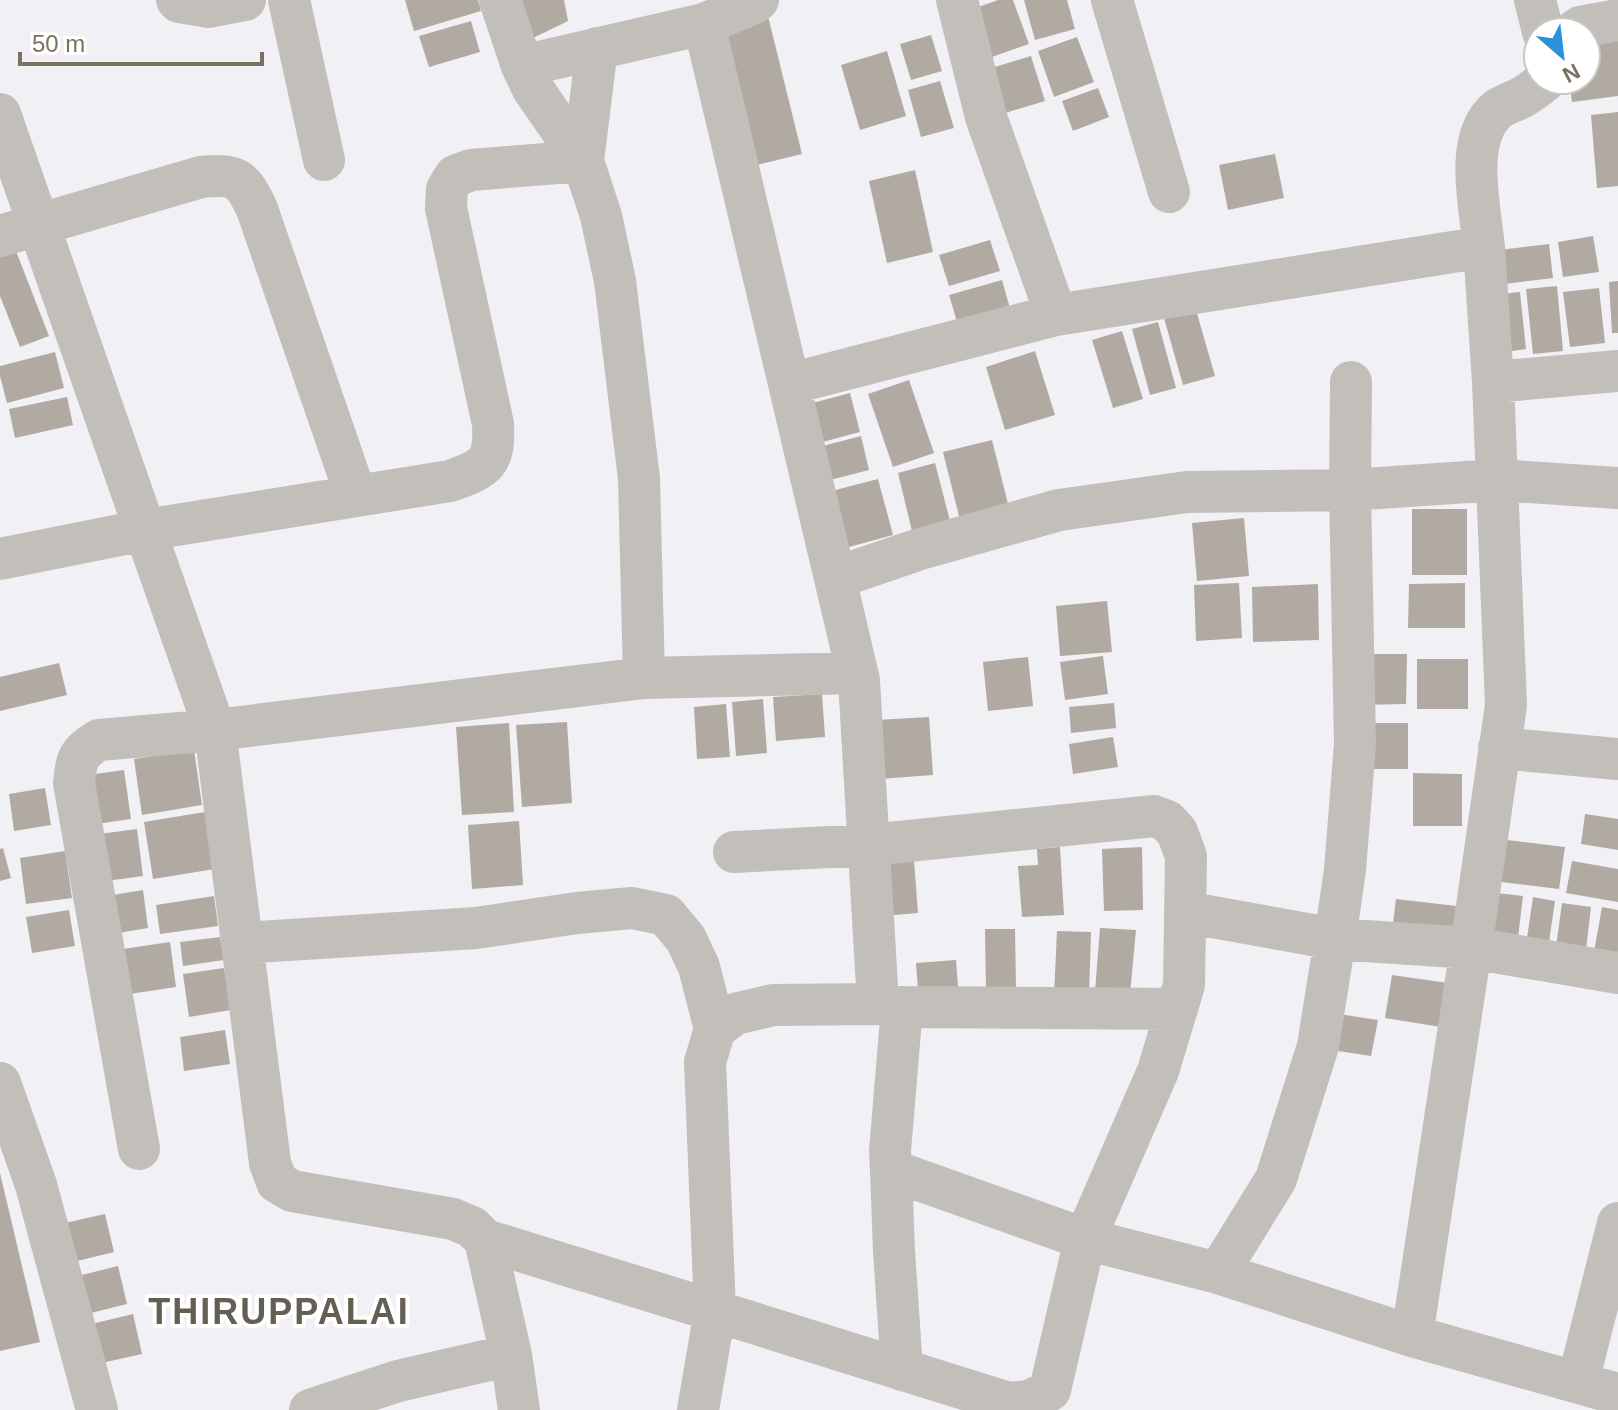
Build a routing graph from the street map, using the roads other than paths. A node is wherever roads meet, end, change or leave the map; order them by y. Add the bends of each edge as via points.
1 (177, 0) edge
2 (245, 0) edge
3 (289, 0) edge
4 (500, 0) edge
5 (758, 0) edge
6 (957, 0) edge
7 (1112, 0) edge
8 (704, 24) junction
9 (597, 48) junction
10 (522, 66) junction
11 (1524, 96) edge
12 (0, 114) edge
13 (324, 160) dead end
14 (583, 161) junction
15 (1169, 192) dead end
16 (20, 231) edge
17 (1484, 247) junction
18 (1056, 315) junction
19 (1618, 371) edge
20 (1351, 382) dead end
21 (1493, 382) junction
22 (789, 384) junction
23 (1497, 480) junction
24 (1618, 488) edge
25 (1350, 490) junction
26 (356, 496) junction
27 (145, 530) junction
28 (0, 559) edge
29 (835, 578) junction
30 (856, 673) junction
31 (644, 678) junction
32 (215, 730) junction
33 (1499, 748) junction
34 (1618, 759) edge
35 (869, 845) junction
36 (734, 852) dead end
37 (1185, 912) junction
38 (1335, 939) junction
39 (243, 943) junction
40 (1471, 948) junction
41 (1618, 973) edge
42 (890, 1006) junction
43 (1177, 1009) junction
44 (715, 1029) junction
45 (0, 1083) edge
46 (139, 1149) dead end
47 (891, 1170) junction
48 (1618, 1223) edge
49 (1085, 1239) junction
50 (485, 1240) junction
51 (1218, 1273) junction
52 (715, 1311) junction
53 (1412, 1336) junction
54 (511, 1355) junction
55 (902, 1370) junction
56 (1578, 1382) junction
57 (1618, 1394) edge
58 (97, 1410) edge
59 (310, 1410) edge
60 (519, 1410) edge
61 (698, 1410) edge

1 - 2 street via 209,7
3 - 13 street
4 - 10 street
5 - 8 street
6 - 18 street via 986,117
7 - 15 street
8 - 9 street
8 - 22 street
9 - 10 street
9 - 14 street
10 - 14 street
11 - 17 street via 1501,107 1480,136 1476,164
12 - 16 street
14 - 26 street via 471,170 455,176 447,189 446,208 494,446 487,463 470,474
14 - 31 street via 615,281 639,479
16 - 26 street via 201,177 238,179 257,209
16 - 27 street
17 - 18 street
17 - 21 street
18 - 22 street
19 - 21 street
20 - 25 street
21 - 23 street
22 - 29 street
23 - 24 street
23 - 25 street
23 - 33 street via 1506,705
25 - 29 street via 1187,492 1059,510
25 - 38 street via 1355,744
26 - 27 street
27 - 28 street
27 - 32 street
29 - 30 street
30 - 31 street
30 - 35 street
31 - 32 street
32 - 39 street
32 - 46 street via 99,740 76,762 74,783
33 - 34 street
33 - 40 street
35 - 36 street
35 - 37 street via 1154,816 1177,832 1186,856
35 - 42 street
37 - 38 street
37 - 43 street via 1184,985
38 - 40 street
38 - 51 street via 1318,1046 1276,1179
39 - 44 street via 476,928 632,908 666,915 686,939
39 - 50 street via 270,1163 277,1182 292,1191 453,1219
40 - 41 street
40 - 53 street
42 - 43 street
42 - 44 street via 773,1005 735,1014
42 - 47 street
43 - 49 street via 1158,1071
44 - 52 street via 705,1062
45 - 58 street via 36,1185
47 - 49 street
47 - 55 street
48 - 56 street
49 - 51 street
49 - 55 street via 1050,1390 1030,1401 1009,1403
50 - 52 street
50 - 54 street
51 - 53 street
52 - 55 street
52 - 61 street
53 - 56 street
54 - 59 street via 398,1381
54 - 60 street
56 - 57 street

